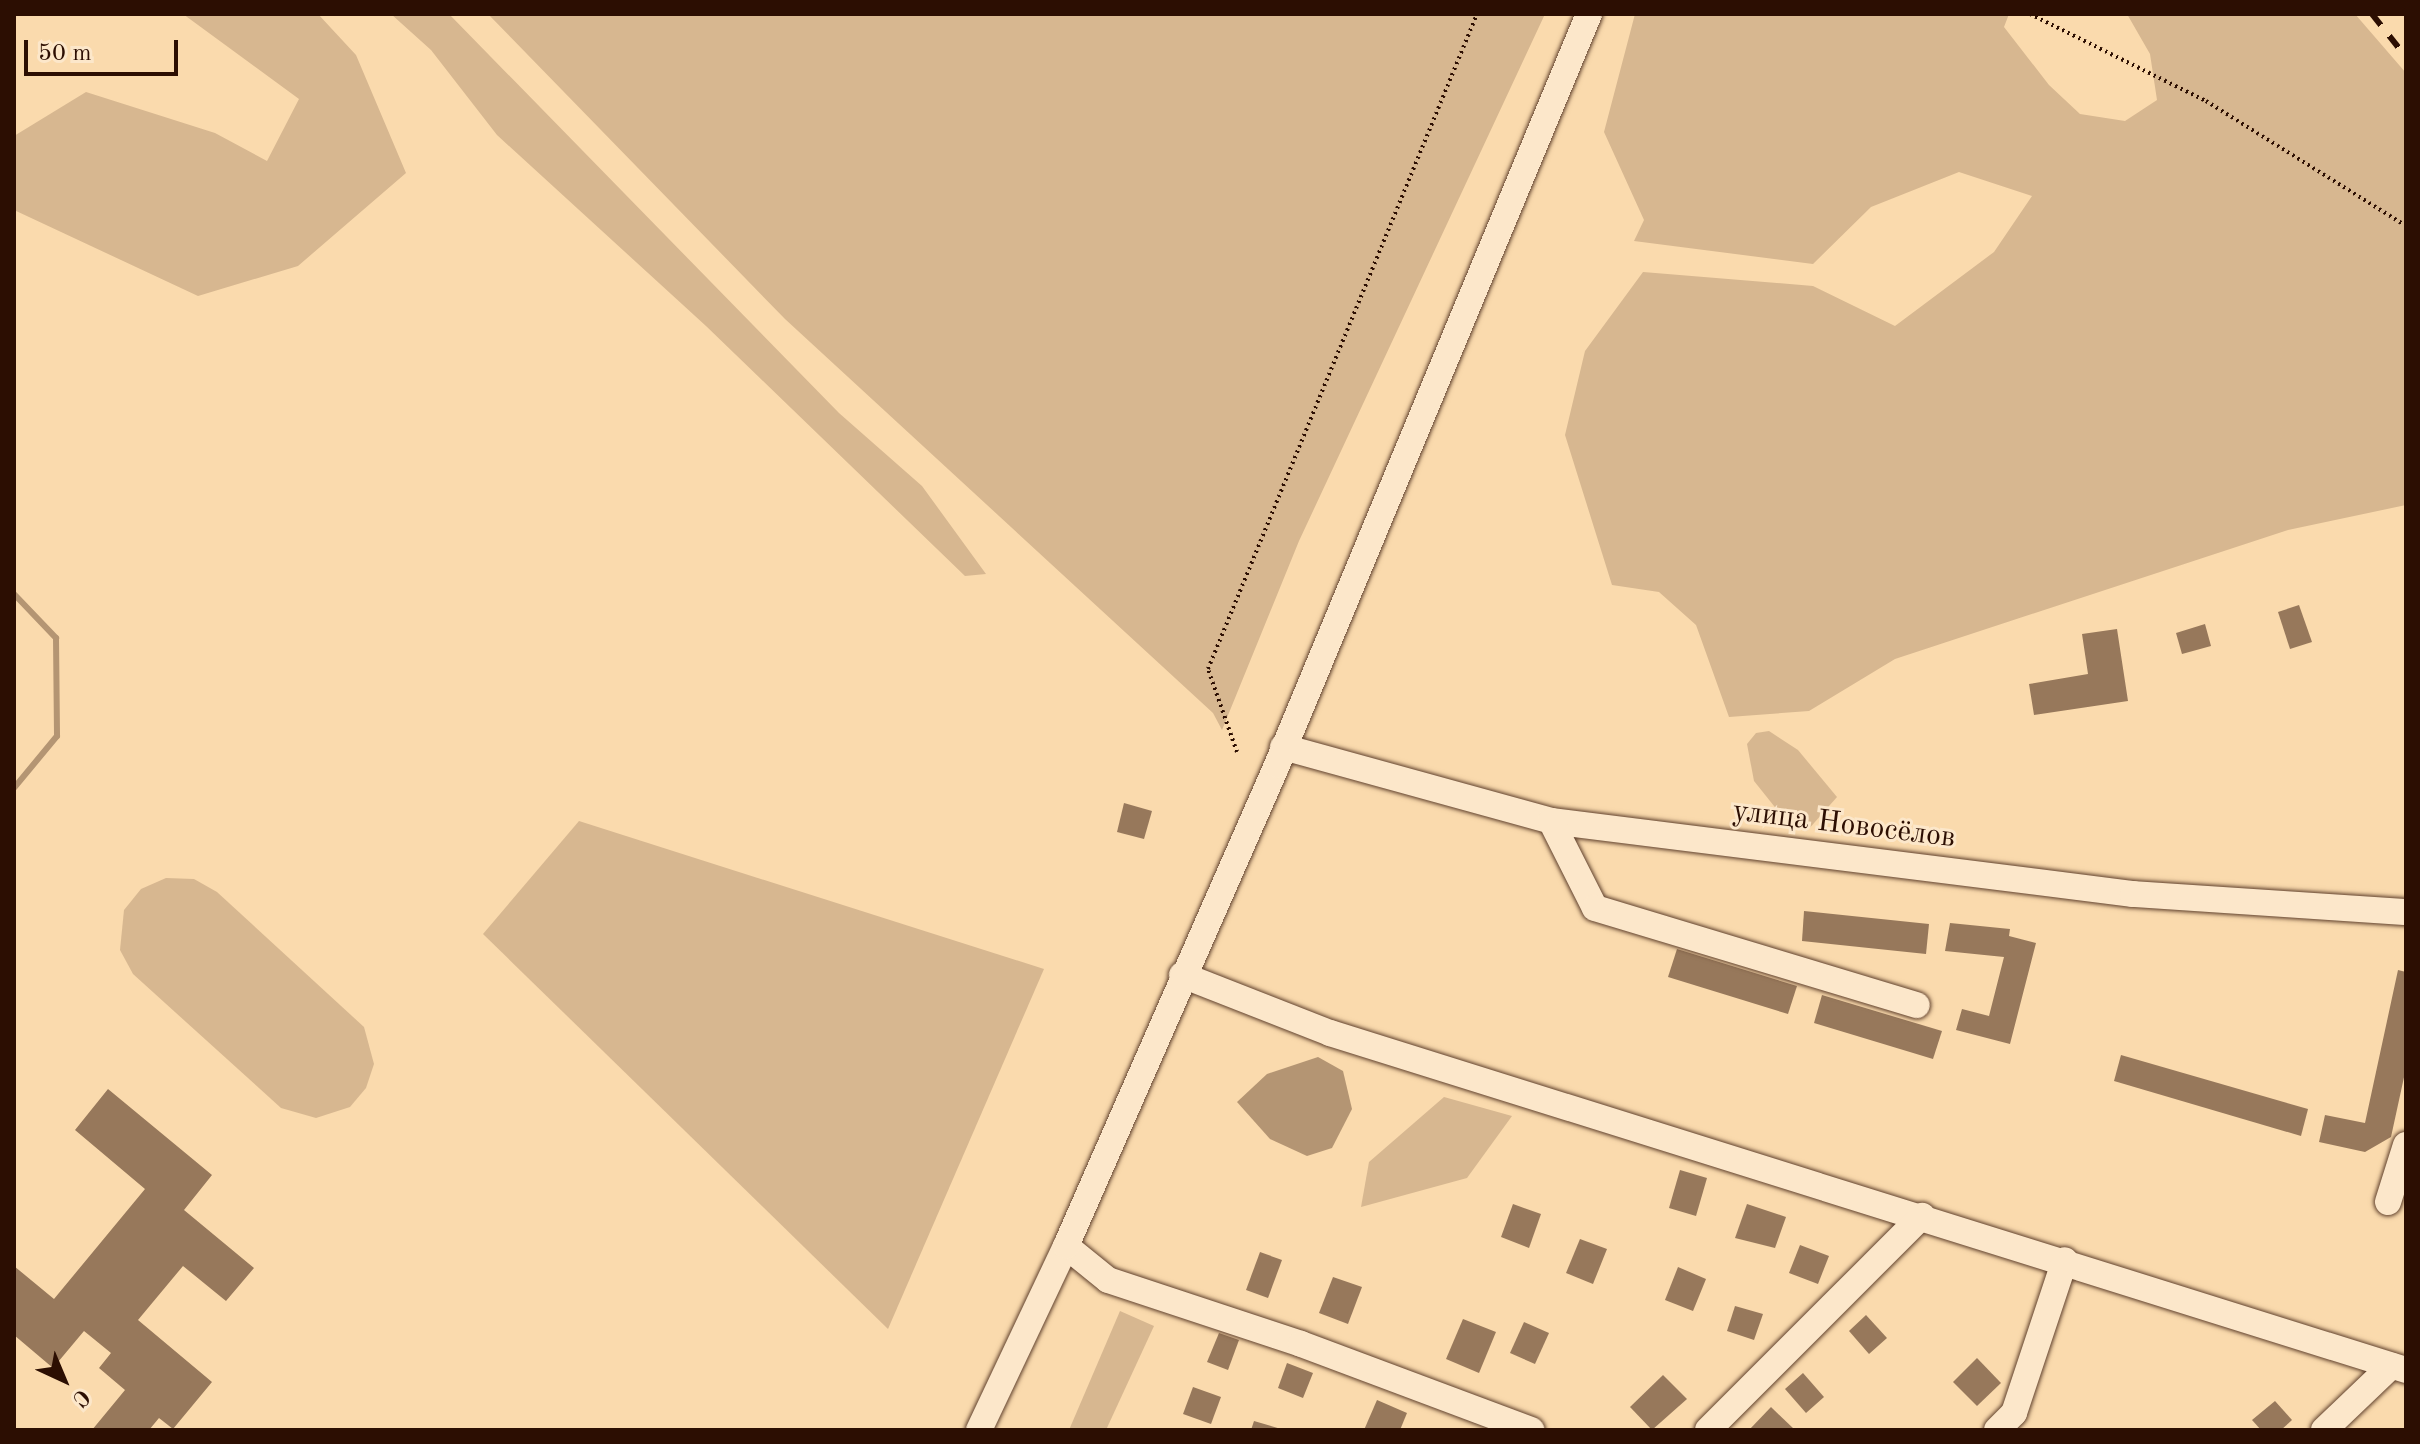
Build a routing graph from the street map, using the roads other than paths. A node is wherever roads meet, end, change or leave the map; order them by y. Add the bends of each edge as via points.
1 (1589, 14) edge
2 (1283, 747) junction
3 (1551, 821) junction
4 (2406, 912) edge
5 (1182, 975) junction
6 (1917, 1005) dead end
7 (2406, 1145) edge
8 (2388, 1202) dead end
9 (1922, 1216) junction
10 (1066, 1246) junction
11 (2065, 1260) junction
12 (2399, 1368) edge
13 (979, 1430) edge
14 (1531, 1430) edge
15 (1708, 1430) edge
16 (1997, 1430) edge
17 (2324, 1430) edge

1 - 2 street
2 - 3 street, улица Новосёлов
2 - 5 street
3 - 4 street, улица Новосёлов via 2133,894
3 - 6 street via 1595,908
5 - 9 street via 1330,1033
5 - 10 street
7 - 8 street
9 - 11 street
9 - 15 street
10 - 13 street
10 - 14 street via 1108,1280 1301,1344
11 - 12 street
11 - 16 street via 2014,1413
12 - 17 street

